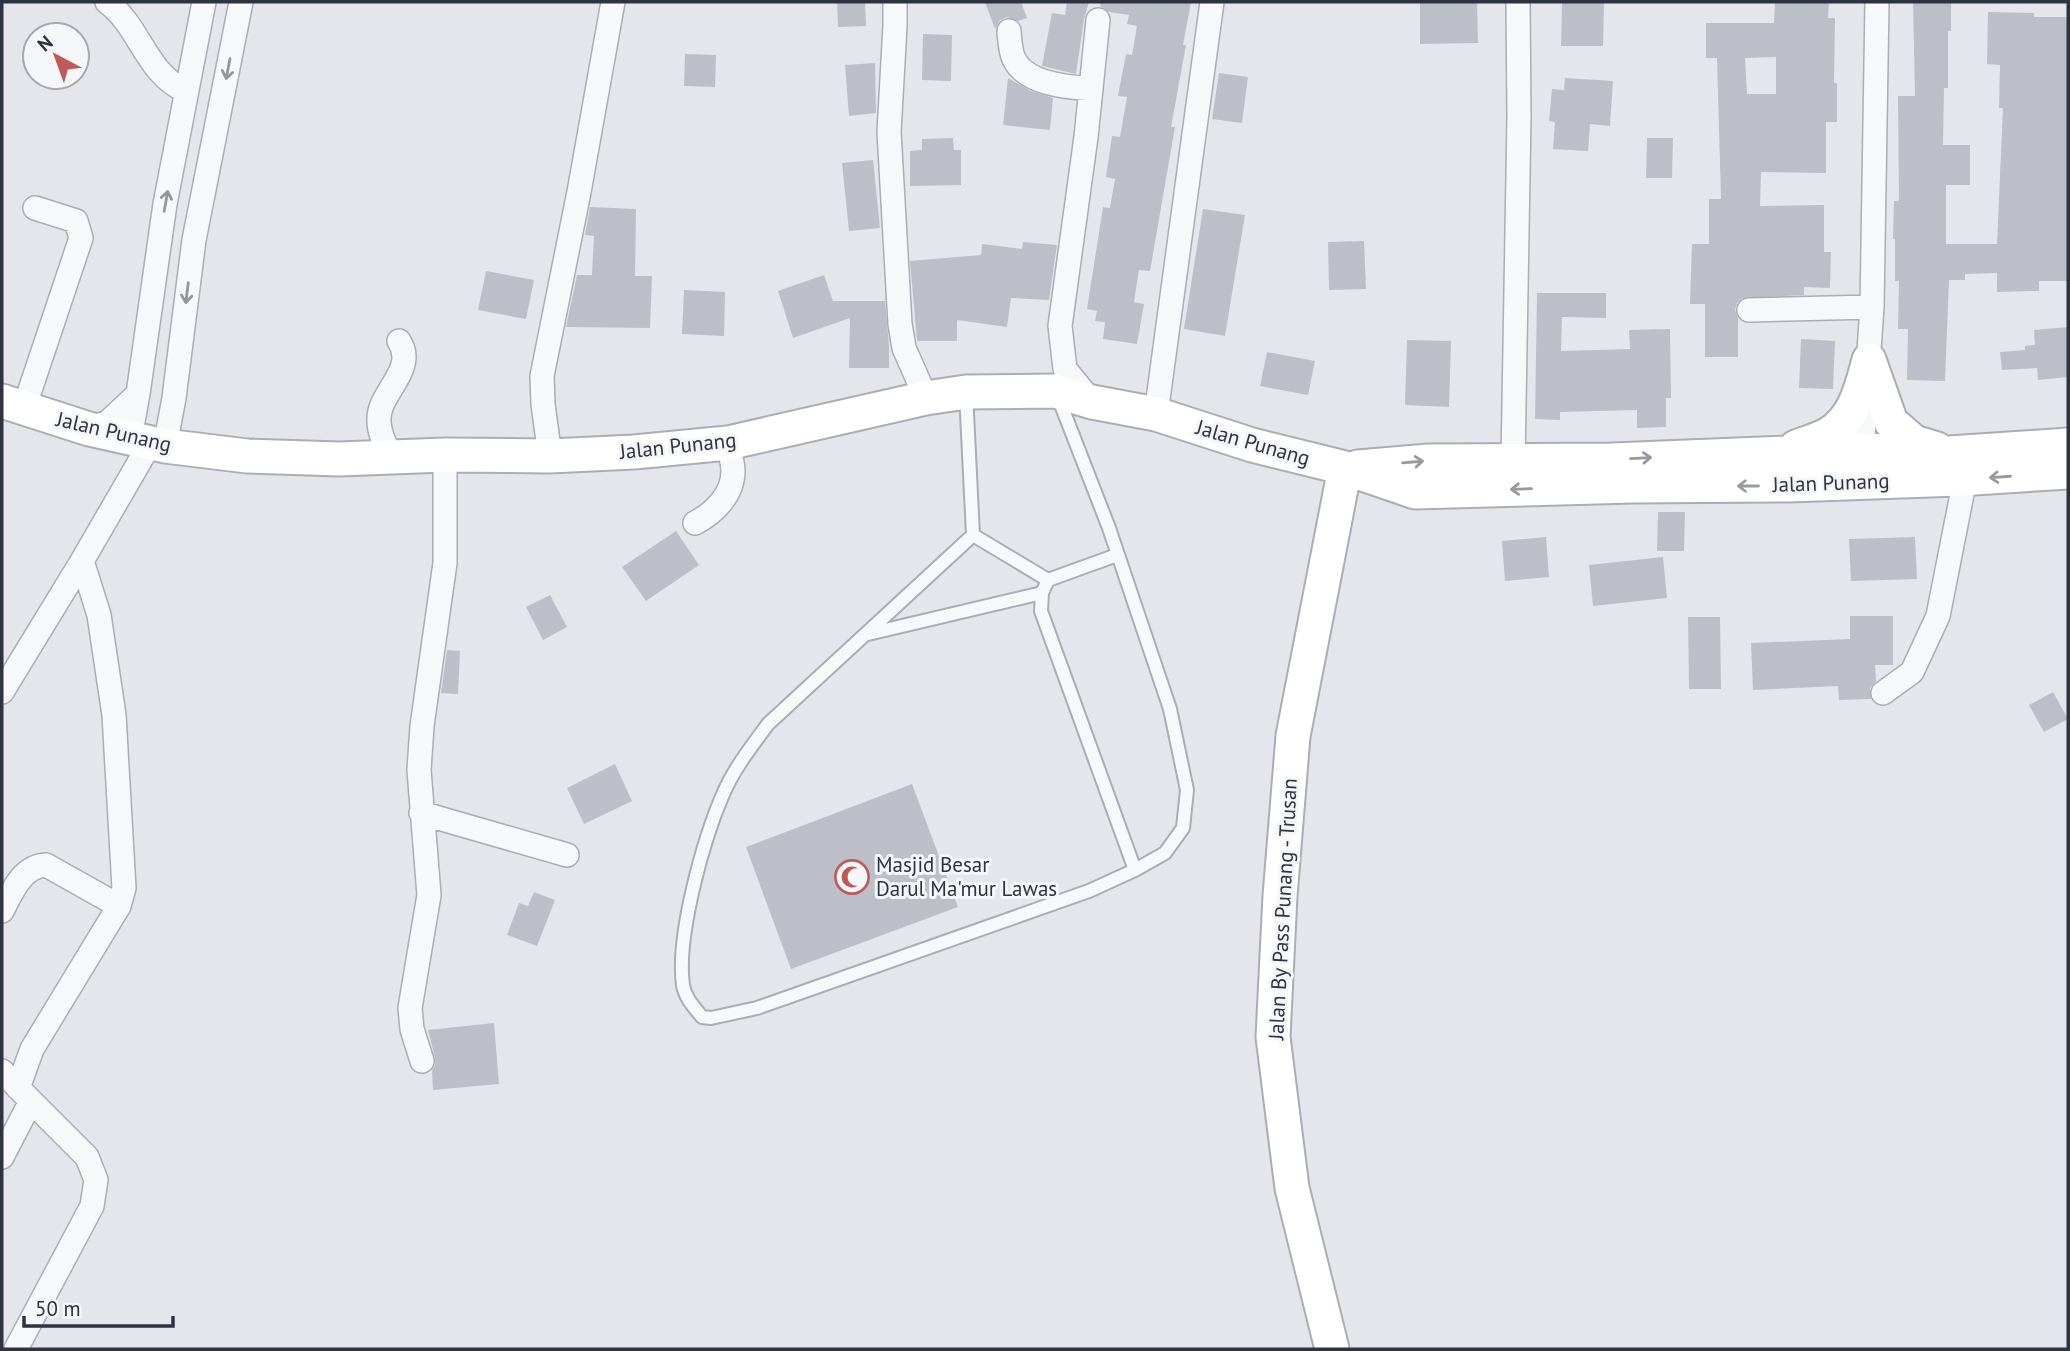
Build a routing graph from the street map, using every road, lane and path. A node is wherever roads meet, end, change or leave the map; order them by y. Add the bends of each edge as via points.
1 (107, 2) edge
2 (204, 2) edge
3 (241, 2) edge
4 (613, 2) edge
5 (895, 2) edge
6 (1212, 2) edge
7 (1518, 2) edge
8 (1877, 2) edge
9 (1098, 20) dead end
10 (1009, 31) dead end
11 (1091, 89) junction
12 (186, 91) junction
13 (35, 208) dead end
14 (1872, 307) junction
15 (1749, 310) dead end
16 (399, 341) dead end
17 (1869, 360) junction
18 (1055, 391) junction
19 (965, 392) junction
20 (138, 394) junction
21 (174, 398) junction
22 (926, 398) junction
23 (1092, 402) junction
24 (13, 404) edge
25 (1156, 414) junction
26 (89, 429) junction
27 (149, 442) junction
28 (728, 443) junction
29 (2068, 445) edge
30 (202, 450) junction
31 (1777, 454) junction
32 (445, 455) junction
33 (550, 456) junction
34 (391, 457) junction
35 (1513, 462) junction
36 (1957, 466) junction
37 (1862, 467) junction
38 (1345, 468) junction
39 (2068, 472) edge
40 (695, 523) dead end
41 (973, 535) junction
42 (1117, 555) junction
43 (82, 561) junction
44 (1048, 580) junction
45 (1042, 593) junction
46 (866, 634) junction
47 (2, 692) edge
48 (1883, 693) dead end
49 (421, 813) junction
50 (567, 855) dead end
51 (1135, 870) junction
52 (119, 906) junction
53 (2, 911) edge
54 (422, 1060) dead end
55 (2, 1071) edge
56 (24, 1094) junction
57 (2, 1157) edge
58 (16, 1349) edge
59 (1332, 1349) edge

1 - 12 street via 120,12 163,78
2 - 12 street
3 -> 21 street via 194,240
4 - 33 street via 542,376
5 - 22 street via 889,132 900,324 904,348
6 - 25 street
7 - 35 street
8 - 14 street
9 - 11 street
10 - 11 street via 1015,61 1024,71 1037,79
11 - 23 street via 1060,326 1065,369
20 -> 12 street
13 - 24 street via 76,221 81,237
14 - 15 street
14 - 17 street
16 - 34 street via 403,362 398,381 378,419
17 - 31 street via 1855,407 1847,418 1827,435
17 - 36 street via 1891,422 1914,442
17 - 37 street
18 - 19 street, Jalan Punang
18 - 23 street, Jalan Punang
18 - 42 lane
19 - 22 street, Jalan Punang
19 - 41 lane
20 - 26 street via 108,422
20 - 27 street
21 - 27 street
21 - 30 street via 181,420
22 - 28 street, Jalan Punang
23 - 25 street, Jalan Punang
24 - 26 street, Jalan Punang
25 - 38 street, Jalan Punang
26 - 27 street, Jalan Punang
27 - 30 street, Jalan Punang
27 - 43 street
28 - 33 street, Jalan Punang
28 - 40 street via 733,472 724,499 712,514
29 - 36 street, Jalan Punang
30 - 34 street, Jalan Punang via 247,456
35 -> 31 street, Jalan Punang
31 - 37 street, Jalan Punang
32 - 33 street, Jalan Punang
32 - 34 street, Jalan Punang
32 - 49 street via 445,563 422,726
38 -> 35 street, Jalan Punang via 1429,461
36 - 37 street, Jalan Punang
39 -> 36 street, Jalan Punang
36 - 48 street via 1938,616 1912,672
37 -> 38 street, Jalan Punang via 1415,492
38 - 59 street, Jalan By Pass Punang - Trusan via 1293,736 1273,1037 1292,1188
41 - 44 lane
41 - 46 lane
42 - 44 lane
42 - 51 lane via 1170,709 1187,790 1183,828 1165,853
43 - 47 street
43 - 52 street via 99,615 114,715 124,863
44 - 45 lane
45 - 46 lane
45 - 51 lane via 1041,611
46 - 51 lane via 768,724 724,791 701,856 683,963 686,996 702,1017 757,1008 1090,891
49 - 50 street
49 - 54 street via 429,895 410,1008
52 - 53 street via 39,865 22,877
52 - 56 street via 32,1049
55 - 56 street
56 - 57 street
56 - 58 street via 87,1157 96,1180 92,1206

